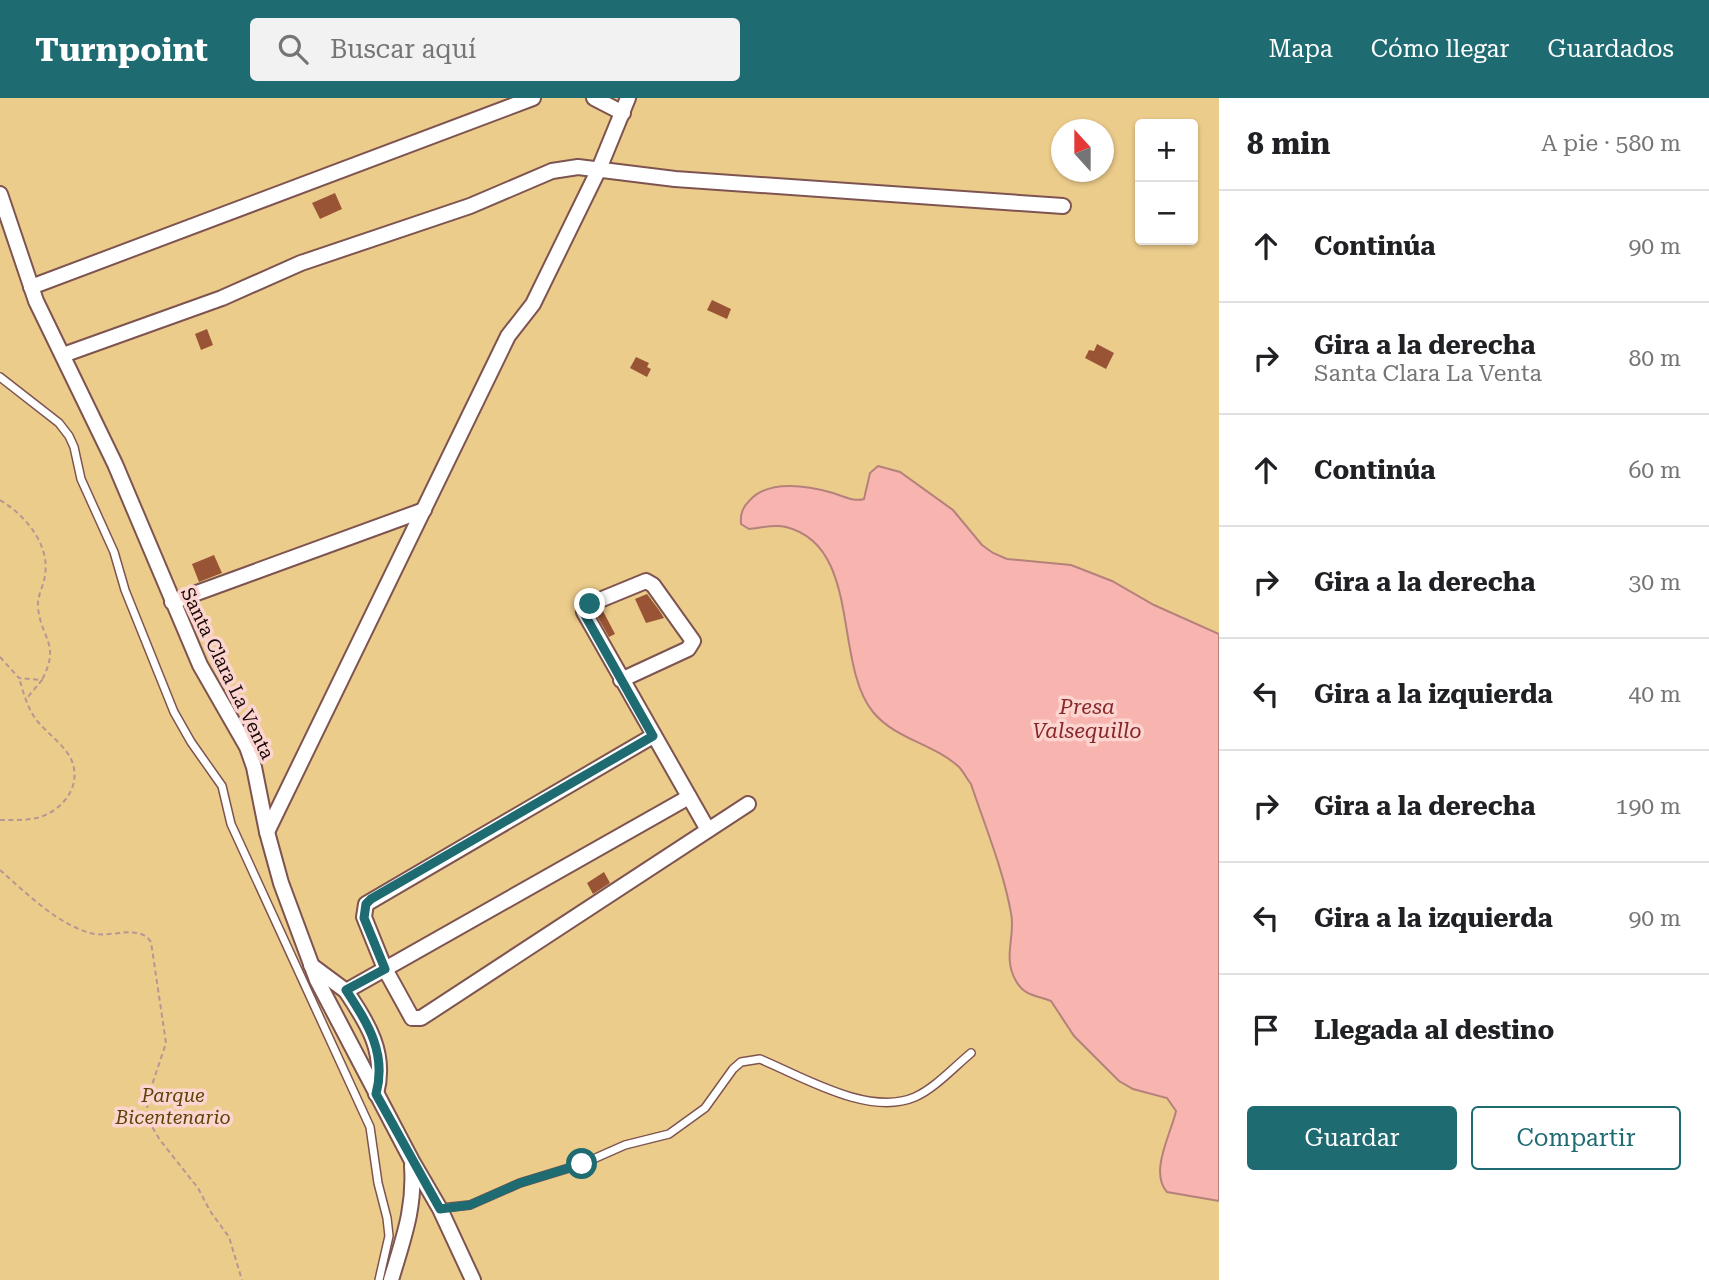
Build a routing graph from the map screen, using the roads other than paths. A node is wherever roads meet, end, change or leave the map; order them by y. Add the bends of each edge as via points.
1 (533, 98) edge
2 (594, 98) edge
3 (628, 98) edge
4 (623, 113) junction
5 (599, 169) junction
6 (0, 194) edge
7 (1063, 206) dead end
8 (31, 287) junction
9 (63, 355) junction
10 (0, 377) edge
11 (424, 510) junction
12 (172, 602) junction
13 (621, 680) junction
14 (653, 736) junction
15 (689, 797) junction
16 (748, 804) dead end
17 (708, 830) junction
18 (267, 832) junction
19 (311, 965) junction
20 (385, 969) junction
21 (346, 990) junction
22 (971, 1053) dead end
23 (376, 1094) junction
24 (412, 1161) junction
25 (440, 1209) junction
26 (379, 1280) edge
27 (391, 1280) edge
28 (474, 1280) edge

1 - 8 street
2 - 4 street
3 - 4 street
4 - 5 street
5 - 7 street via 728,184
5 - 9 street via 552,171 470,206 301,263 222,298
5 - 11 street via 533,304 508,336
6 - 8 street, Santa Clara La Venta
8 - 9 street, Santa Clara La Venta
9 - 12 street, Santa Clara La Venta via 115,464
10 - 26 lane via 69,436 83,485 114,552 174,712 222,786 231,824 370,1127 389,1236
11 - 12 street
11 - 18 street
12 - 18 street, Santa Clara La Venta via 200,665 247,747
13 - 13 street via 584,612 590,604 646,581 693,640 688,649
13 - 14 street
14 - 15 street
14 - 20 street via 371,899 364,918
15 - 17 street
15 - 20 street
16 - 17 street
17 - 20 street via 421,1018 408,1014
18 - 19 street, Santa Clara La Venta
19 - 21 street
19 - 23 street, Santa Clara La Venta
20 - 21 street
21 - 23 street via 366,1020 377,1050 380,1078
22 - 25 lane via 916,1096 877,1104 750,1059 733,1069 705,1108 669,1134 625,1145 470,1205
23 - 24 street, Santa Clara La Venta
24 - 25 street, Santa Clara La Venta
24 - 27 street via 412,1210
25 - 28 street, Santa Clara La Venta

